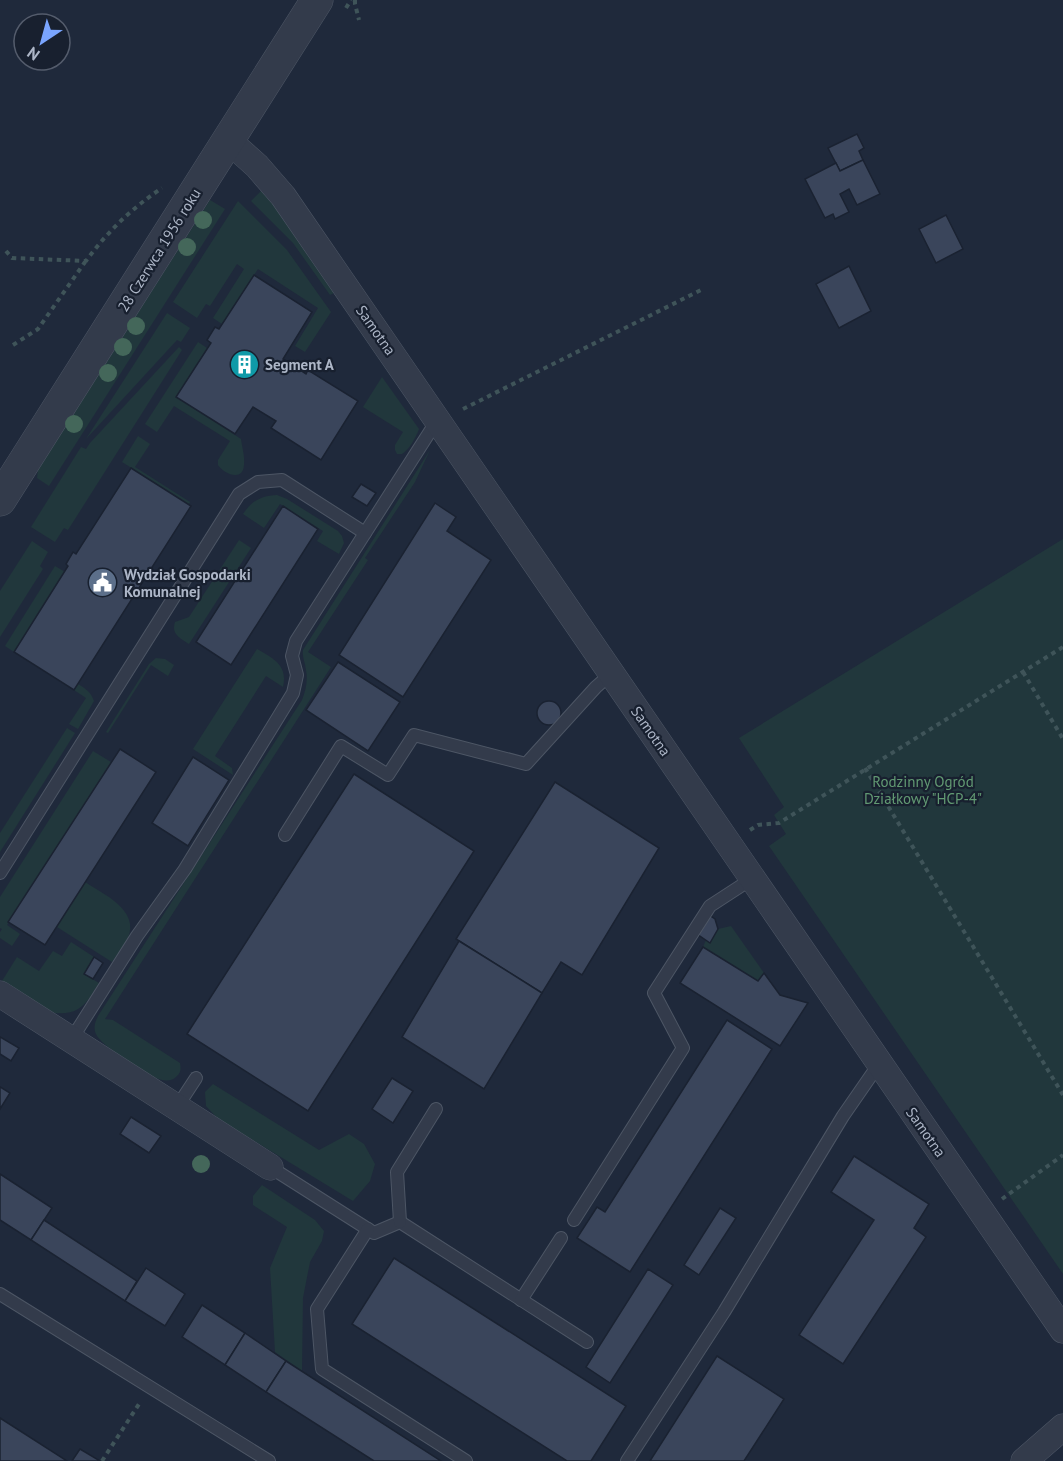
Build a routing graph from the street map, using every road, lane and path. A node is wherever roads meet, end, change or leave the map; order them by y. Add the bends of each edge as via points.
1 (317, 0) edge
2 (355, 0) edge
3 (359, 20) dead end
4 (229, 141) junction
5 (166, 186) dead end
6 (6, 251) dead end
7 (86, 261) junction
8 (701, 290) dead end
9 (13, 345) dead end
10 (438, 419) junction
11 (0, 500) edge
12 (365, 533) junction
13 (1063, 647) edge
14 (1023, 672) junction
15 (611, 674) junction
16 (1063, 739) edge
17 (866, 768) junction
18 (285, 835) dead end
19 (730, 844) junction
20 (0, 873) edge
21 (753, 878) junction
22 (0, 994) edge
23 (71, 1041) junction
24 (879, 1064) junction
25 (196, 1078) dead end
26 (1063, 1095) edge
27 (177, 1107) junction
28 (436, 1109) dead end
29 (1063, 1155) edge
30 (270, 1167) joint
31 (982, 1213) junction
32 (574, 1220) dead end
33 (400, 1222) junction
34 (368, 1229) junction
35 (561, 1238) dead end
36 (0, 1294) edge
37 (521, 1300) junction
38 (1063, 1330) edge
39 (587, 1342) dead end
40 (150, 1387) junction
41 (1063, 1427) edge
42 (102, 1461) edge
43 (269, 1461) edge
44 (466, 1461) edge
45 (627, 1461) edge
46 (1024, 1461) edge

1 - 4 street, 28 Czerwca 1956 roku
2 - 3 path
4 - 10 street, Samotna via 283,196
4 - 11 street, 28 Czerwca 1956 roku
5 - 7 path via 129,211
6 - 7 path via 12,258
7 - 9 path via 38,329
8 - 10 path
10 - 12 lane
10 - 15 street, Samotna
12 - 20 lane via 282,480 258,482 239,494
12 - 23 lane via 296,641 292,656 297,675 293,693 185,869 136,936
13 - 14 path
14 - 16 path
14 - 17 path
15 - 18 lane via 526,764 414,735 388,775 341,746
15 - 19 street, Samotna
17 - 19 path via 779,823 758,825
17 - 26 path
19 - 21 street, Samotna
21 - 24 street, Samotna
21 - 32 lane via 710,906 654,993 683,1048
22 - 23 street
23 - 27 street
24 - 31 street, Samotna
24 - 45 lane
25 - 27 lane
27 - 30 street
28 - 33 lane via 397,1172
29 - 31 path
30 - 34 lane
31 - 38 street, Samotna
33 - 34 lane via 374,1233
33 - 37 lane
34 - 44 lane via 317,1310 322,1369
35 - 37 lane
36 - 40 lane
37 - 39 lane
40 - 42 path
40 - 43 lane
41 - 46 street

